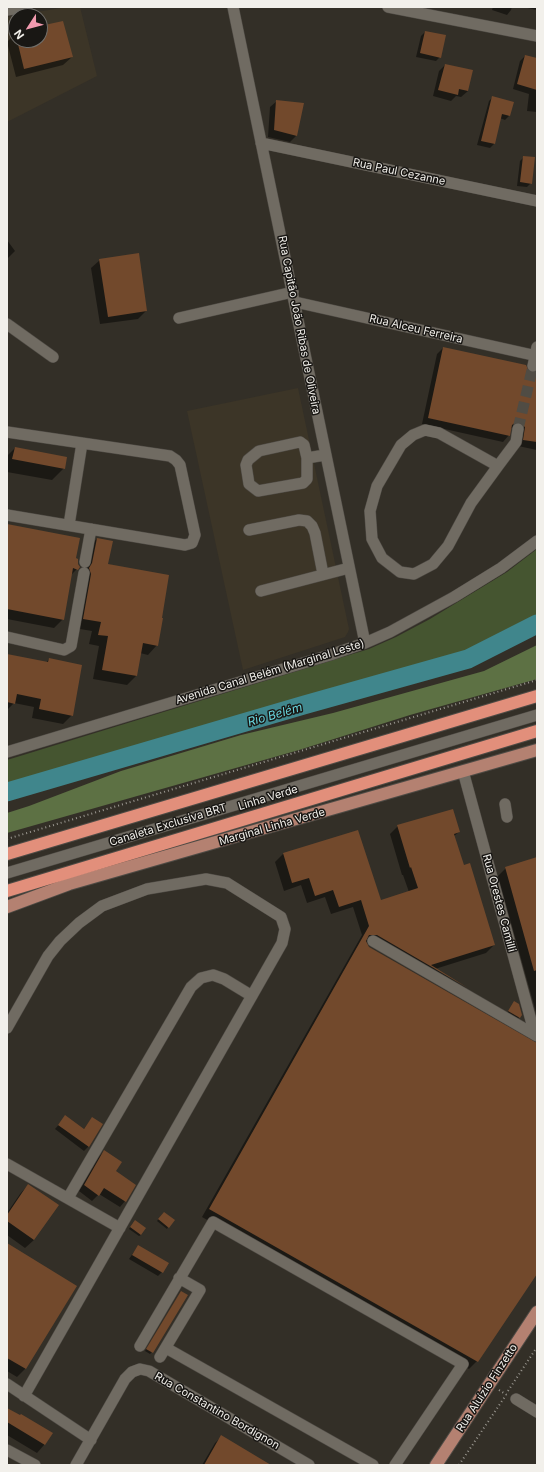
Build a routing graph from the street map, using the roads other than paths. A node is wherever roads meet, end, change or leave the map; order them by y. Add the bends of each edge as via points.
1 (27, 7) edge
2 (232, 7) edge
3 (388, 7) edge
4 (7, 10) edge
5 (537, 36) edge
6 (261, 143) junction
7 (537, 201) edge
8 (294, 297) junction
9 (179, 318) dead end
10 (7, 324) edge
11 (536, 353) edge
12 (53, 357) dead end
13 (533, 366) dead end
14 (518, 430) tunnel mouth
15 (7, 432) edge
16 (82, 443) junction
17 (325, 455) junction
18 (307, 458) junction
19 (498, 466) junction
20 (7, 515) edge
21 (69, 525) junction
22 (91, 529) junction
23 (249, 530) dead end
24 (537, 541) edge
25 (348, 568) junction
26 (323, 574) junction
27 (261, 591) dead end
28 (7, 637) edge
29 (365, 643) junction
30 (537, 696) edge
31 (537, 715) edge
32 (537, 731) edge
33 (537, 750) edge
34 (7, 752) edge
35 (463, 772) junction
36 (505, 804) dead end
37 (507, 817) dead end
38 (7, 854) edge
39 (7, 873) edge
40 (7, 891) edge
41 (7, 907) edge
42 (373, 941) dead end
43 (252, 996) junction
44 (7, 1028) edge
45 (536, 1036) edge
46 (7, 1164) edge
47 (68, 1198) junction
48 (120, 1228) junction
49 (180, 1278) junction
50 (537, 1312) edge
51 (140, 1346) dead end
52 (7, 1384) edge
53 (24, 1396) junction
54 (511, 1397) road end
55 (537, 1412) edge
56 (91, 1440) junction
57 (7, 1450) edge
58 (35, 1465) edge
59 (76, 1465) edge
60 (309, 1465) edge
61 (374, 1465) edge
62 (395, 1465) edge
63 (436, 1465) edge

1 - 4 street
2 - 6 street, Rua Capitão João Ribas de Oliveira
3 - 5 street
6 - 7 street, Rua Paul Cezanne
6 - 8 street, Rua Capitão João Ribas de Oliveira
8 - 9 street, Rua Alceu Ferreira
8 - 11 street, Rua Alceu Ferreira
8 - 17 street, Rua Capitão João Ribas de Oliveira
10 - 12 street
11 - 13 street
14 - 19 street via 516,442
15 - 16 street
16 - 21 street
16 - 22 street via 170,456 176,460 180,466 195,535 192,542 185,545
17 - 18 street
17 - 25 street, Rua Capitão João Ribas de Oliveira
18 - 18 street via 307,479 303,483 258,491 249,484 246,465 259,451 300,442 304,445
19 - 19 street via 471,503 448,546 433,564 414,574 400,572 382,558 372,539 370,511 377,486 401,445 413,435 425,430 440,433
20 - 21 street
21 - 22 street
22 - 28 street via 71,646 64,650
23 - 26 street via 299,520 307,521 315,534
24 - 29 street, Avenida Canal Belém (Marginal Leste) via 501,568 454,597
25 - 26 street
25 - 29 street, Rua Capitão João Ribas de Oliveira
26 - 27 street
29 - 34 street, Avenida Canal Belém (Marginal Leste)
30 - 38 highway, Linha Verde
31 - 39 street, Canaleta Exclusiva BRT
32 - 40 highway, Linha Verde
33 - 35 main road, Marginal Linha Verde
35 - 41 main road, Marginal Linha Verde via 69,884
35 - 45 street, Rua Orestes Camilli
36 - 37 street
42 - 45 street
43 - 44 street via 282,943 285,929 281,917 227,883 206,879 147,889 102,906 79,923 48,956
43 - 47 street via 213,975 200,978 191,987
43 - 48 street
46 - 47 street
47 - 48 street
48 - 53 street
49 - 51 street
49 - 61 street via 200,1290 163,1352
49 - 62 street via 212,1222 463,1364
50 - 63 main road, Rua Aluízio Finzetto
52 - 53 street
53 - 56 street
54 - 55 street
56 - 59 street
56 - 60 street, Rua Constantino Bordignon via 128,1375 136,1370 149,1371
57 - 58 street

